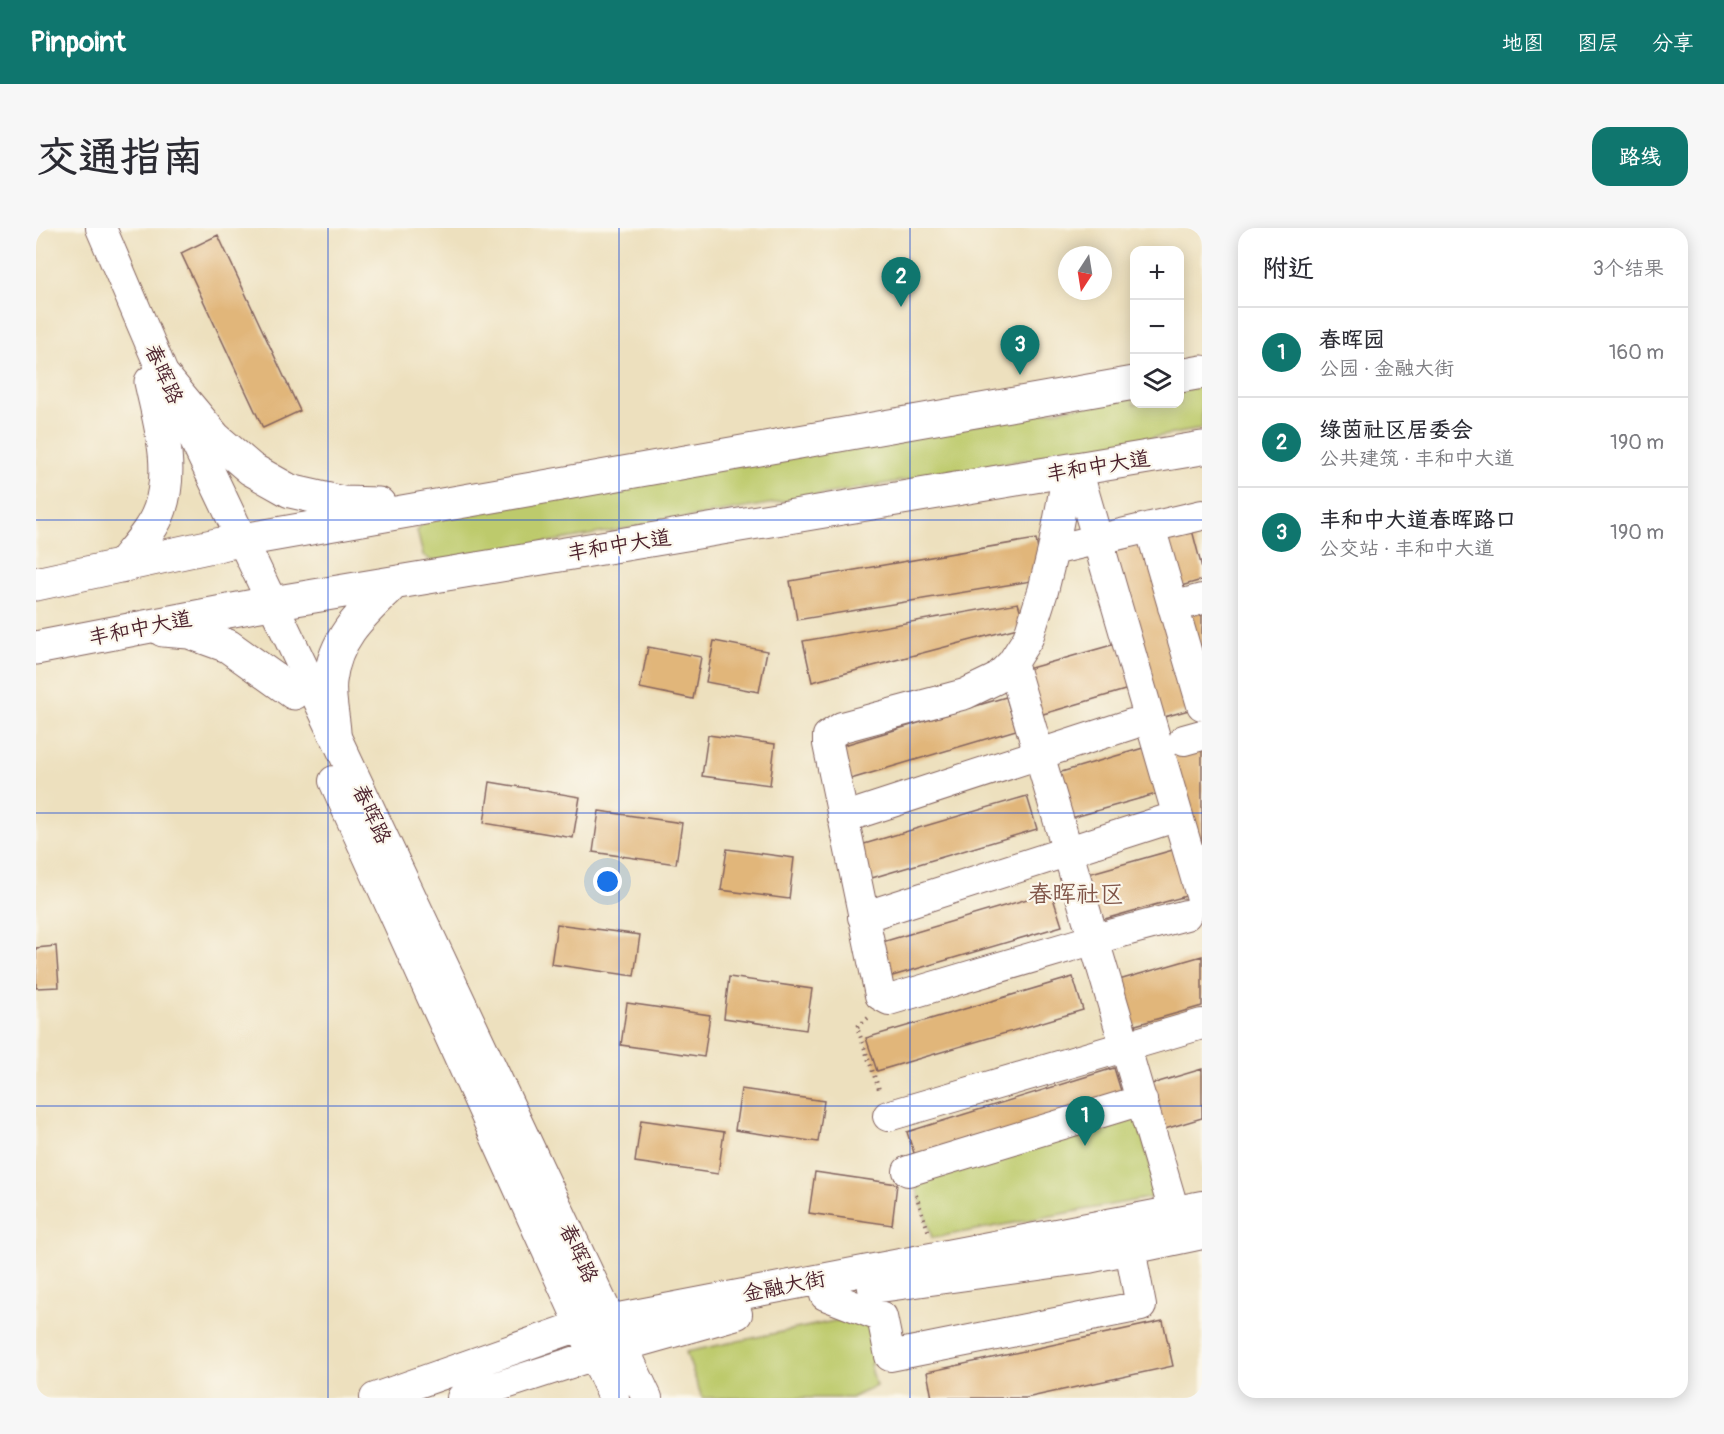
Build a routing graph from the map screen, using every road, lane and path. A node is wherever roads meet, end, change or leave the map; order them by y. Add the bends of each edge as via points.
1 (78, 228) edge
2 (101, 228) edge
3 (1202, 372) edge
4 (1184, 375) edge
5 (158, 380) junction
6 (1130, 384) edge
7 (1202, 448) edge
8 (1073, 470) junction
9 (435, 506) junction
10 (1202, 515) edge
11 (1150, 527) junction
12 (1098, 539) junction
13 (235, 542) junction
14 (1053, 550) junction
15 (121, 566) junction
16 (394, 583) junction
17 (36, 584) edge
18 (1202, 599) edge
19 (263, 604) junction
20 (1173, 607) junction
21 (134, 629) junction
22 (36, 648) edge
23 (1012, 663) junction
24 (1197, 673) edge
25 (294, 693) junction
26 (1202, 705) edge
27 (1132, 724) dead end
28 (334, 732) junction
29 (1039, 754) junction
30 (1178, 816) junction
31 (843, 818) junction
32 (1068, 851) junction
33 (1194, 907) edge
34 (863, 917) junction
35 (1095, 939) junction
36 (1202, 1024) edge
37 (1126, 1046) junction
38 (1142, 1100) junction
39 (888, 1116) dead end
40 (908, 1171) dead end
41 (1188, 1208) edge
42 (1202, 1234) edge
43 (1130, 1249) junction
44 (825, 1295) junction
45 (605, 1330) junction
46 (595, 1356) junction
47 (375, 1398) edge
48 (462, 1398) edge
49 (614, 1398) edge
50 (647, 1398) edge

1 - 5 street, 春晖路
2 - 5 street, 春晖路
3 - 4 main road
5 - 9 main road via 251,469 290,491 343,502
5 - 13 street, 春晖路
5 - 15 main road via 166,482 160,510
6 - 9 main road
7 - 8 main road, 丰和中大道
8 - 12 street
8 - 14 street
8 - 16 main road, 丰和中大道
9 - 13 main road
10 - 11 street
11 - 12 street
11 - 20 street
12 - 14 street
12 - 30 street
13 - 15 main road
13 - 19 street, 春晖路
14 - 23 street via 1028,638
15 - 17 main road
16 - 19 main road, 丰和中大道
16 - 28 main road via 353,622 338,650 330,682
18 - 20 street
19 - 21 main road, 丰和中大道
19 - 25 street, 春晖路
19 - 28 street, 春晖路
20 - 24 street
21 - 22 main road, 丰和中大道
21 - 25 main road via 189,632 228,646
23 - 29 street
23 - 31 street via 996,679 965,694 843,727 828,736
24 - 26 street
25 - 45 street, 春晖路
27 - 29 street
28 - 45 street, 春晖路
29 - 31 street
29 - 32 street
30 - 32 street
30 - 33 street
31 - 34 street
32 - 34 street
32 - 35 street
33 - 35 street
34 - 35 street via 879,995 889,1000
35 - 37 street
36 - 37 street
37 - 38 street
37 - 39 street
38 - 40 street
38 - 41 street
41 - 45 street, 金融大街
42 - 43 street, 金融大街
43 - 44 street, 金融大街
43 - 44 street via 1141,1306 890,1356 882,1317
44 - 45 street, 金融大街 via 717,1319
45 - 46 street, 春晖路
45 - 47 street, 金融大街
45 - 50 street, 春晖路
46 - 48 street
46 - 49 street, 春晖路

